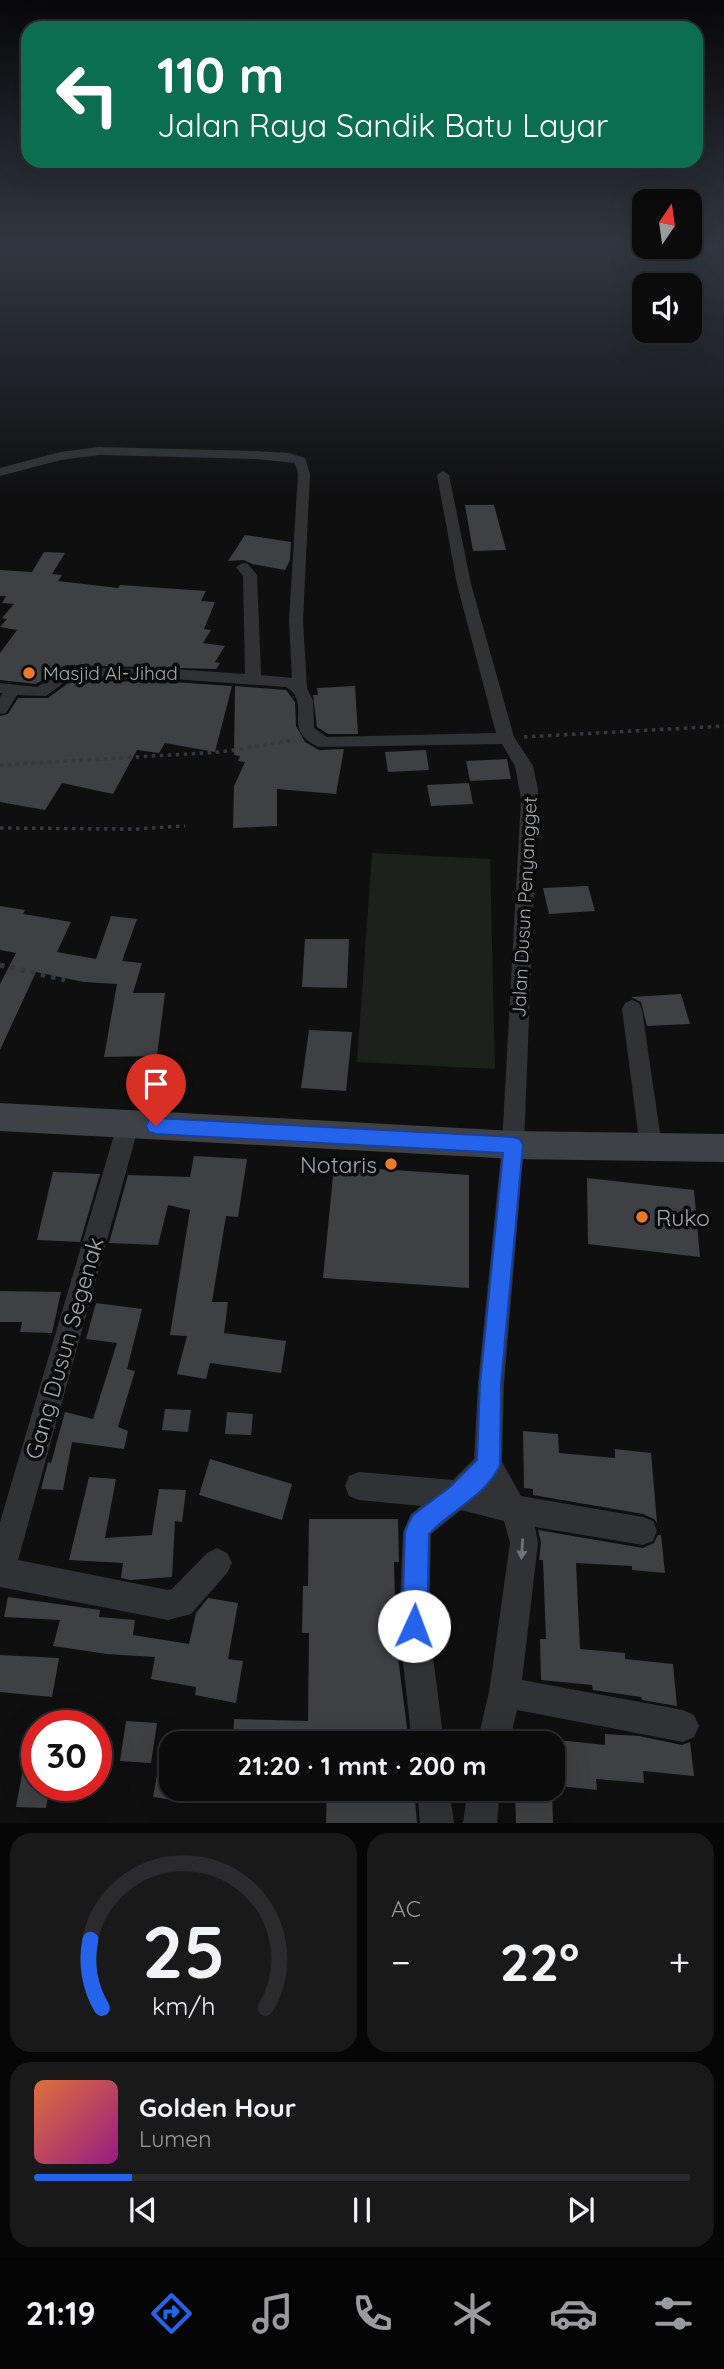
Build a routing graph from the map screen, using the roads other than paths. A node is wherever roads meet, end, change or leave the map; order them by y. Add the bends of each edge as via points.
1 (0, 472) edge
2 (443, 475) dead end
3 (243, 567) dead end
4 (253, 679) junction
5 (300, 687) junction
6 (6, 689) edge
7 (0, 709) edge
8 (506, 738) junction
9 (632, 1009) dead end
10 (0, 1117) edge
11 (128, 1125) junction
12 (513, 1145) junction
13 (651, 1147) junction
14 (724, 1147) edge
15 (488, 1465) junction
16 (359, 1486) dead end
17 (458, 1495) junction
18 (511, 1507) junction
19 (643, 1531) dead end
20 (217, 1563) dead end
21 (0, 1571) edge
22 (505, 1692) junction
23 (682, 1726) dead end
24 (427, 1731) edge
25 (496, 1731) edge
26 (434, 1801) edge
27 (483, 1801) edge
28 (437, 1823) edge
29 (480, 1823) edge

1 - 5 street via 99,451 301,461 296,621
2 - 8 street via 464,583
3 - 4 street via 250,575
4 - 5 street
4 - 6 street via 66,673 40,692
5 - 8 street via 305,694 306,729 325,743
6 - 7 street
8 - 12 street, Jalan Dusun Penyangget via 530,782
9 - 13 street
10 - 11 main road
11 - 12 main road
11 - 21 street, Gang Dusun Segenak
12 - 13 main road
12 - 15 street, Jalan Dusun Penyangget
13 - 14 main road
15 - 17 street
15 - 18 street
16 - 17 street
17 - 18 street
17 - 24 street via 417,1532 414,1626
18 - 19 street
18 -> 22 street via 524,1543
20 - 21 street via 180,1603 168,1605
22 - 23 street
22 - 25 street
26 - 28 street
27 - 29 street

